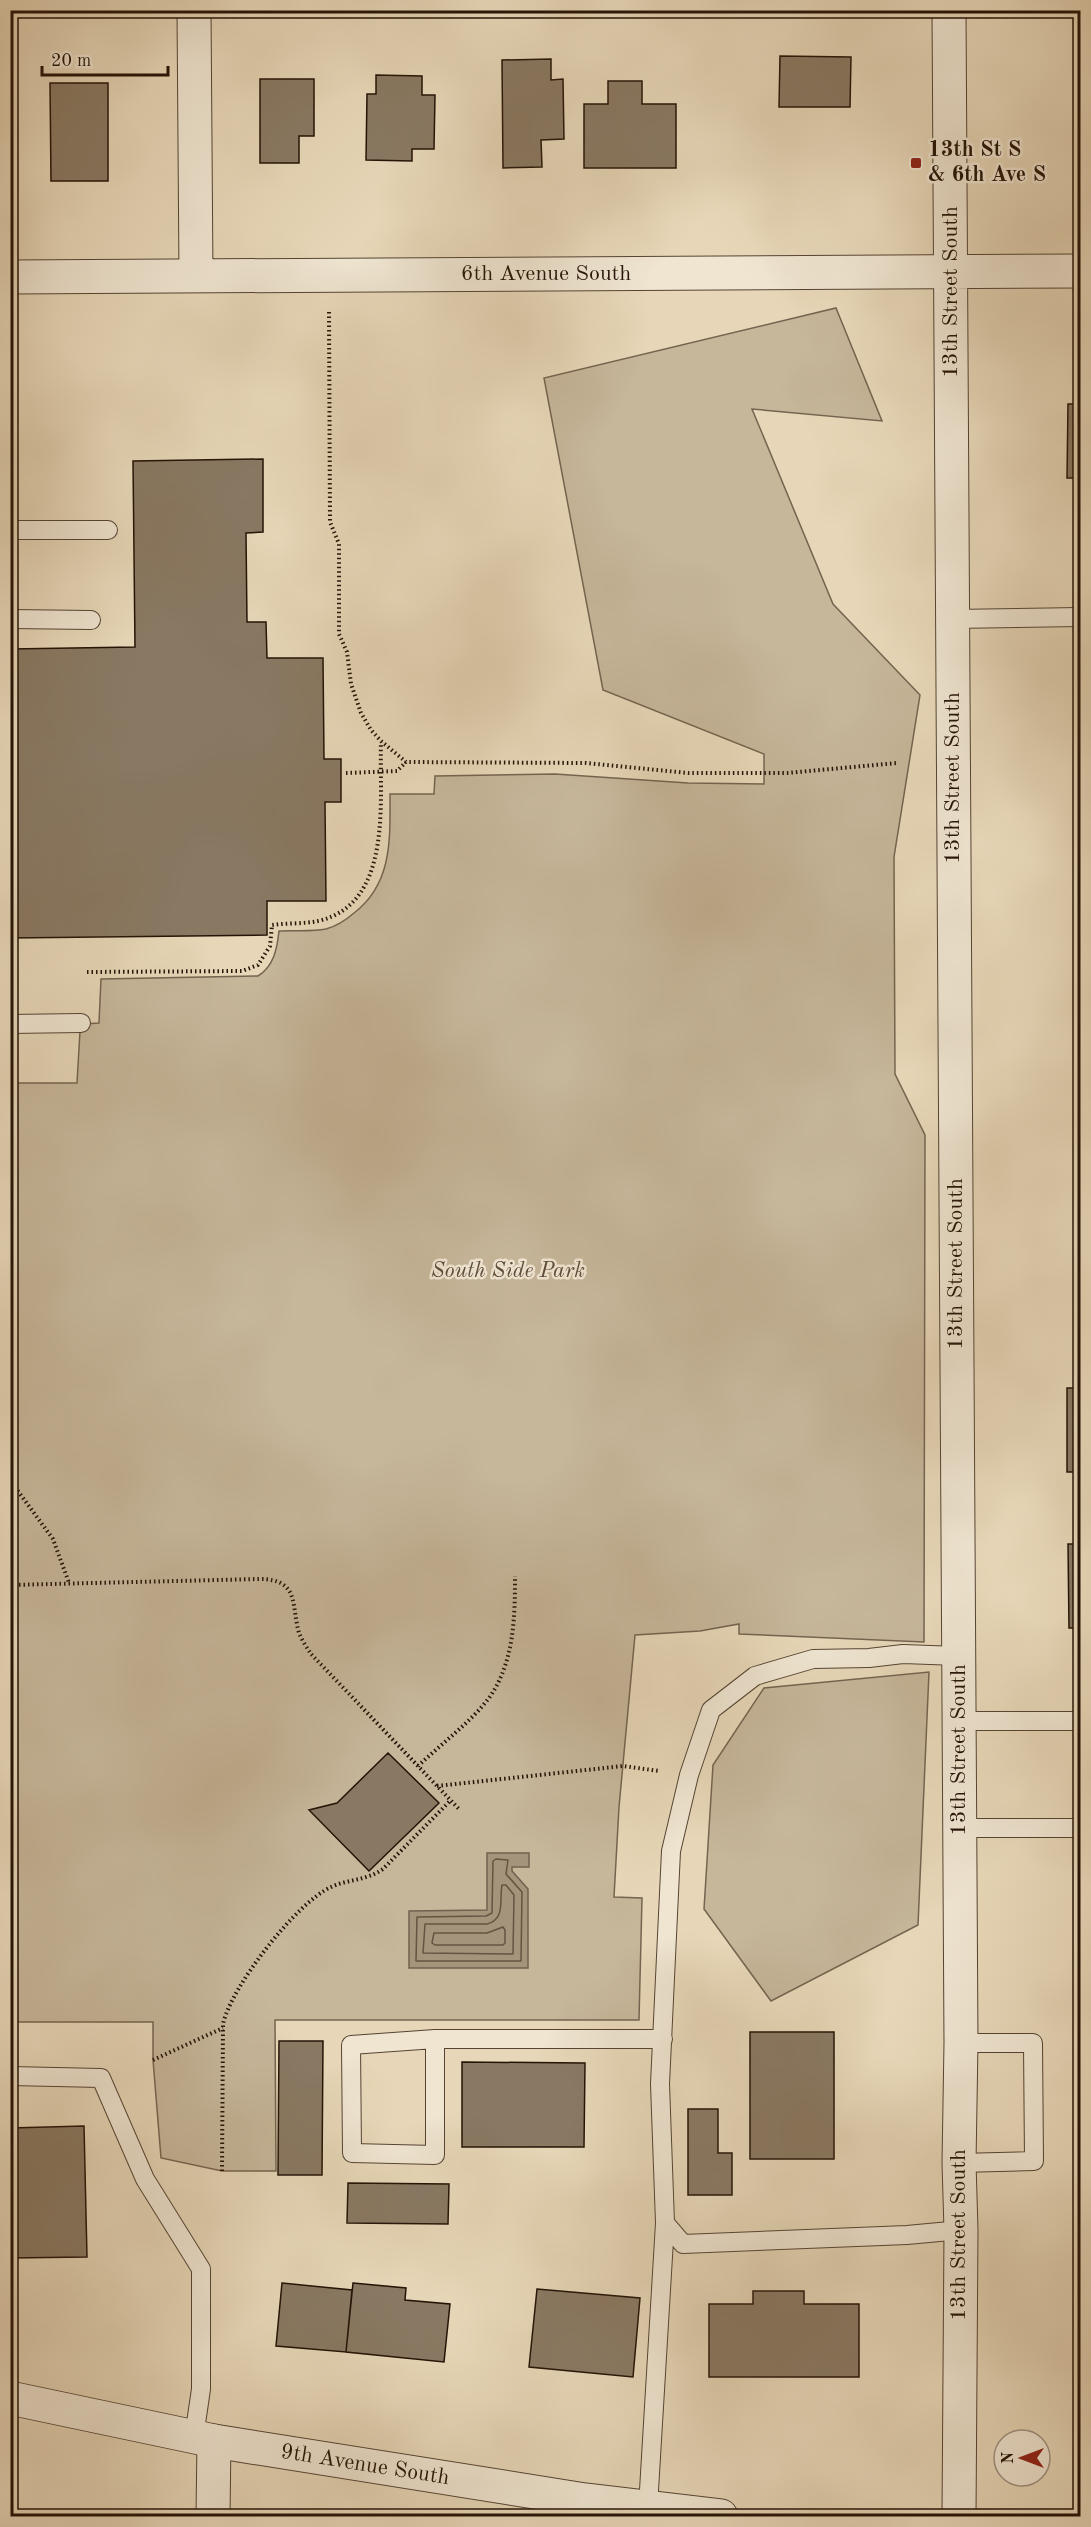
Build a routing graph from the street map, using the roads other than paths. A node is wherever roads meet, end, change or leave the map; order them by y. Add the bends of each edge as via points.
1 (194, 10) edge
2 (948, 10) edge
3 (1080, 271) edge
4 (950, 272) junction
5 (196, 276) junction
6 (10, 277) edge
7 (10, 530) edge
8 (108, 530) dead end
9 (1080, 617) edge
10 (10, 618) edge
11 (952, 619) junction
12 (91, 620) dead end
13 (81, 1023) dead end
14 (10, 1024) edge
15 (958, 1656) junction
16 (958, 1721) junction
17 (1080, 1721) edge
18 (959, 1828) junction
19 (1080, 1828) edge
20 (435, 2039) junction
21 (663, 2039) junction
22 (961, 2043) junction
23 (10, 2076) edge
24 (958, 2163) junction
25 (665, 2223) junction
26 (961, 2230) junction
27 (10, 2398) edge
28 (204, 2439) junction
29 (648, 2507) junction
30 (213, 2517) edge
31 (721, 2517) edge
32 (958, 2517) edge

1 - 5 street
2 - 4 street, 13th Street South
3 - 4 street, 6th Avenue South
4 - 5 street, 6th Avenue South
4 - 11 street, 13th Street South
5 - 6 street, 6th Avenue South
7 - 8 lane
9 - 11 lane
10 - 12 lane
11 - 15 street, 13th Street South
13 - 14 lane
15 - 16 street, 13th Street South
15 - 21 lane via 903,1654 813,1659 755,1676 711,1710 689,1775 671,1851
16 - 17 lane
16 - 18 street, 13th Street South
18 - 19 lane
18 - 22 street, 13th Street South
20 - 20 lane via 351,2045 352,2153 435,2155
20 - 21 lane
21 - 25 lane via 660,2084
22 - 24 street, 13th Street South
22 - 24 lane via 1033,2043 1034,2161
23 - 28 lane via 101,2078 145,2179 201,2269
24 - 26 street, 13th Street South
25 - 26 lane via 683,2244
25 - 29 lane
26 - 32 street, 13th Street South
27 - 28 street, 9th Avenue South
28 - 29 street, 9th Avenue South
28 - 30 street
29 - 31 street, 9th Avenue South

